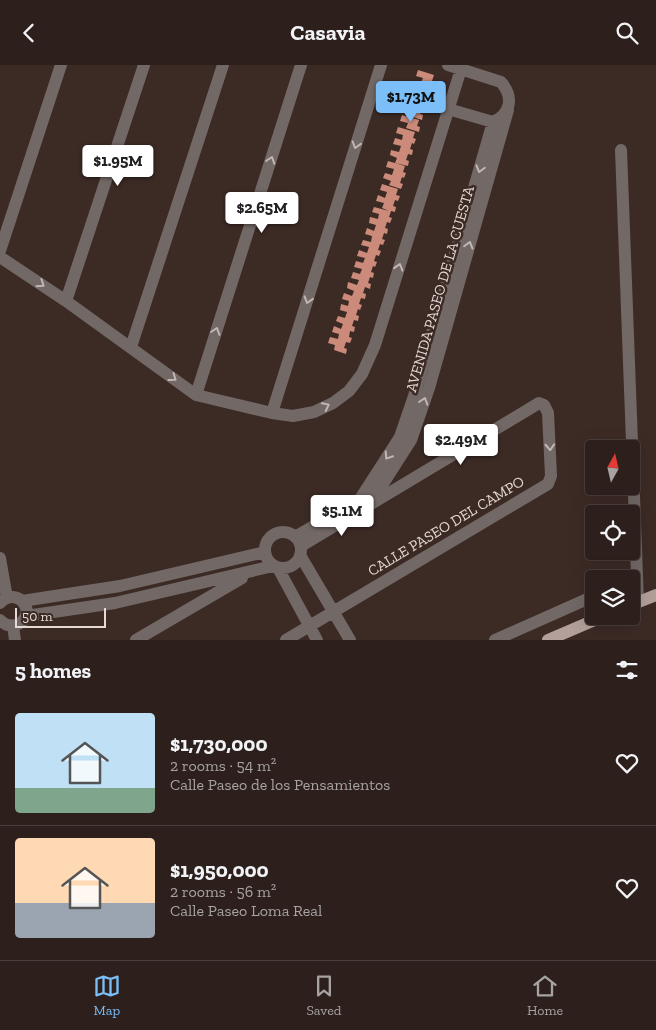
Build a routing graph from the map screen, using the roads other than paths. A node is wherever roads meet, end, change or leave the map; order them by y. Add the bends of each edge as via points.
1 (61, 65) edge
2 (144, 65) edge
3 (223, 65) edge
4 (301, 65) edge
5 (382, 65) edge
6 (448, 65) edge
7 (461, 69) junction
8 (448, 109) junction
9 (508, 110) junction
10 (493, 122) junction
11 (621, 150) dead end
12 (0, 251) edge
13 (0, 257) edge
14 (66, 301) junction
15 (131, 347) junction
16 (196, 395) junction
17 (272, 413) junction
18 (369, 505) junction
19 (299, 546) junction
20 (265, 552) junction
21 (0, 558) edge
22 (276, 567) junction
23 (634, 570) edge
24 (253, 571) junction
25 (656, 595) edge
26 (4, 600) edge
27 (585, 600) edge
28 (22, 601) junction
29 (640, 601) edge
30 (333, 612) junction
31 (26, 616) junction
32 (0, 620) edge
33 (585, 624) edge
34 (12, 626) junction
35 (310, 627) junction
36 (15, 640) edge
37 (136, 640) edge
38 (286, 640) edge
39 (317, 640) edge
40 (350, 640) edge
41 (495, 640) edge
42 (548, 640) edge

1 - 12 street
2 - 14 street
3 - 15 street
16 -> 4 street
5 -> 17 street
6 - 7 street
7 - 8 street
7 - 9 street via 501,82 509,95
8 - 10 street
17 -> 8 street via 314,412 350,391 362,374 375,345
9 - 10 street
18 -> 9 street, AVENIDA PASEO DE LA CUESTA via 411,441
10 -> 19 street, AVENIDA PASEO DE LA CUESTA via 400,437 360,499
11 - 23 street
13 -> 14 street
14 - 15 street
15 -> 16 street
16 - 17 street
18 - 19 street, AVENIDA PASEO DE LA CUESTA
18 -> 30 street, CALLE PASEO DEL CAMPO via 539,403 544,405 548,413 551,476 548,484
19 - 20 street via 286,533 275,534 267,541
19 - 22 street via 298,560 289,567
19 - 30 street
20 - 22 street
20 - 28 street via 120,586
21 - 26 street
22 - 24 street
22 - 35 street
24 - 31 street via 115,603
24 - 37 street
25 - 29 main road
26 - 28 street via 15,597
27 - 41 street
28 - 31 street
30 - 35 street, CALLE PASEO DEL CAMPO
30 - 40 street
31 - 34 street via 21,623
32 - 34 street
33 - 42 main road
34 - 36 street
35 - 38 street, CALLE PASEO DEL CAMPO
35 - 39 street

